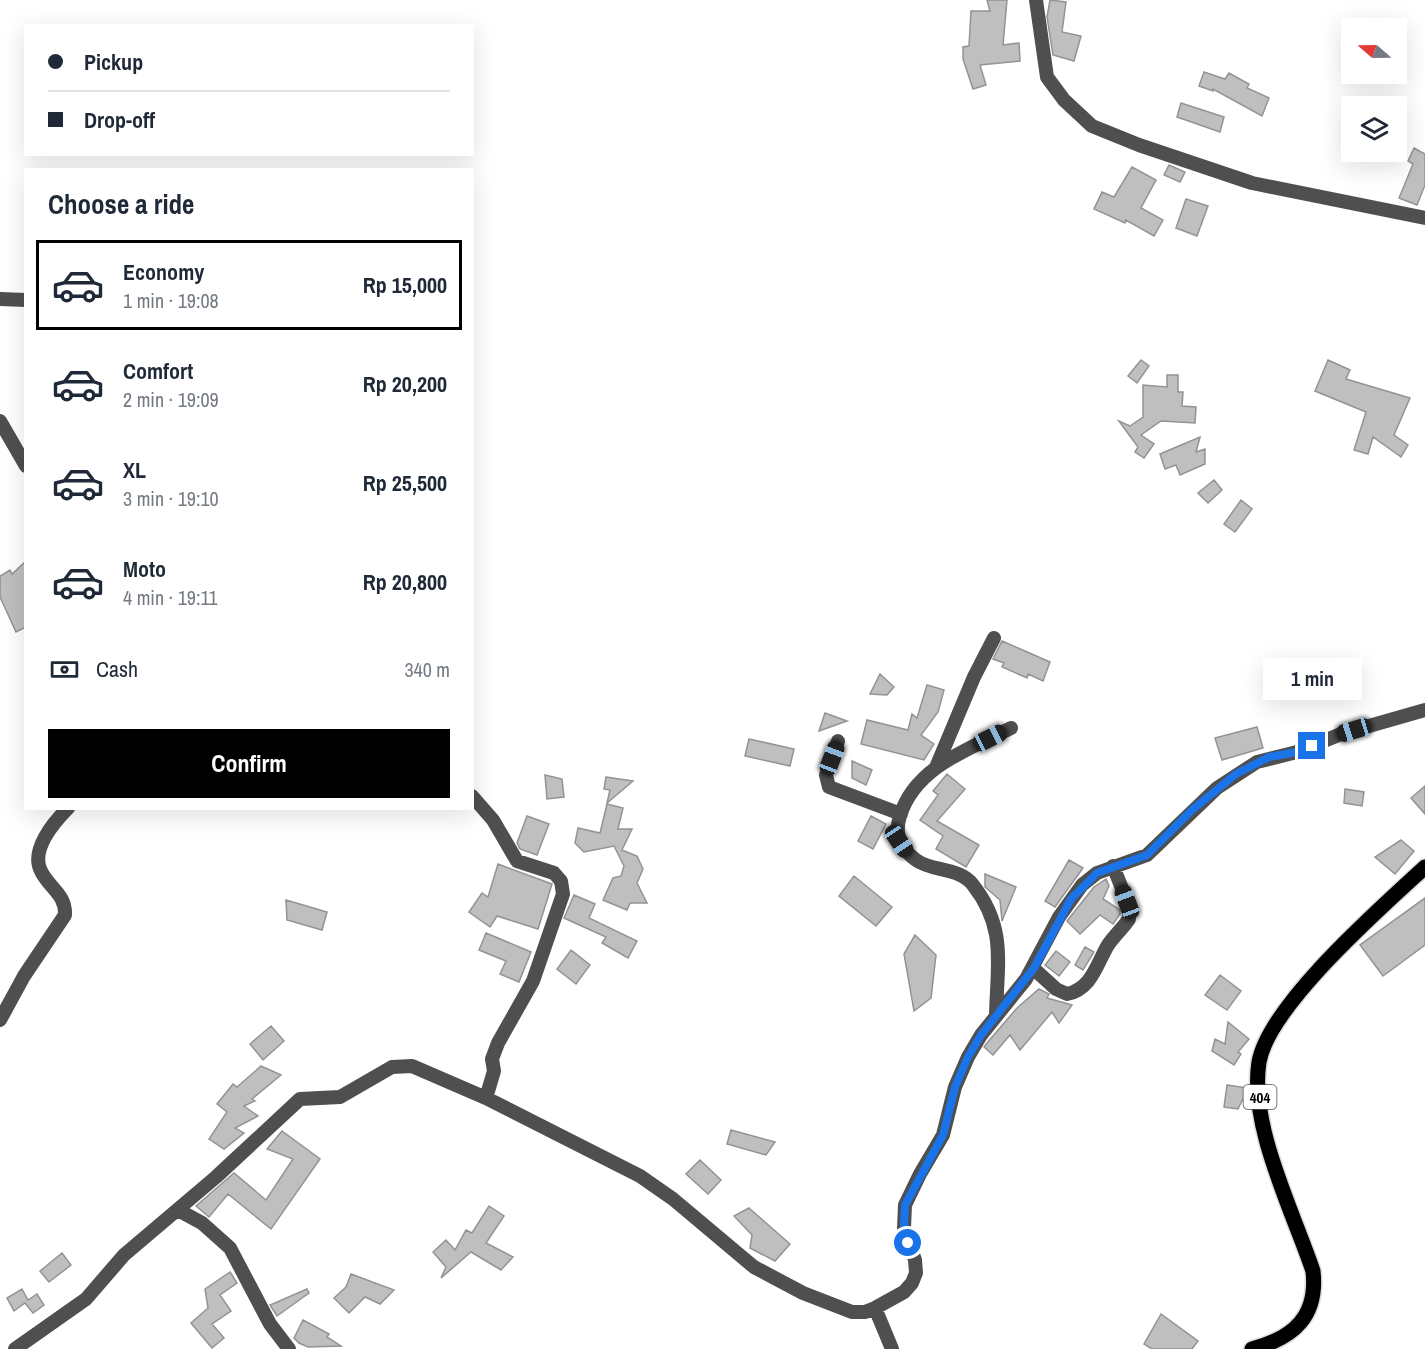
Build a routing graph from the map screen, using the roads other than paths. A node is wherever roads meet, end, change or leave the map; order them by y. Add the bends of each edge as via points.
1 (1036, 0) edge
2 (1425, 218) edge
3 (0, 299) edge
4 (24, 300) edge
5 (0, 421) edge
6 (24, 463) edge
7 (994, 638) dead end
8 (1425, 710) edge
9 (1011, 728) dead end
10 (838, 741) dead end
11 (936, 767) junction
12 (475, 799) edge
13 (66, 810) edge
14 (901, 814) junction
15 (1113, 866) junction
16 (1425, 867) edge
17 (1034, 968) junction
18 (996, 1016) junction
19 (0, 1020) edge
20 (486, 1098) junction
21 (178, 1210) junction
22 (875, 1308) junction
23 (15, 1349) edge
24 (289, 1349) edge
25 (892, 1349) edge
26 (1252, 1349) edge

1 - 2 street via 1047,77 1064,100 1092,126 1252,183
3 - 4 street
5 - 6 street
7 - 11 street
8 - 15 street via 1257,762 1217,788 1147,855
9 - 11 street
10 - 14 street via 826,775 829,787
11 - 14 street via 912,790
12 - 20 street via 493,820 517,861 554,873 561,881 563,894 533,981 498,1042
13 - 19 street via 41,846 38,858 40,870 66,905 65,915
14 - 18 street via 897,830 907,852 918,861 967,878 992,916 999,938
15 - 17 street via 1097,873 1071,899
15 - 17 street via 1129,906 1129,919 1108,946 1094,975 1067,994
16 - 26 main road, 404 via 1331,957 1274,1027 1263,1050 1259,1064 1260,1097 1266,1136 1313,1271 1315,1288 1311,1308 1298,1327
17 - 18 street
18 - 22 street via 968,1057 955,1087 943,1135 905,1205 904,1228 915,1260 912,1283
20 - 21 street via 412,1066 400,1065 340,1097 300,1099
20 - 22 street via 647,1181 745,1261 773,1278 852,1312
21 - 23 street via 124,1255 86,1299
21 - 24 street via 202,1223 230,1248 270,1324
22 - 25 street

